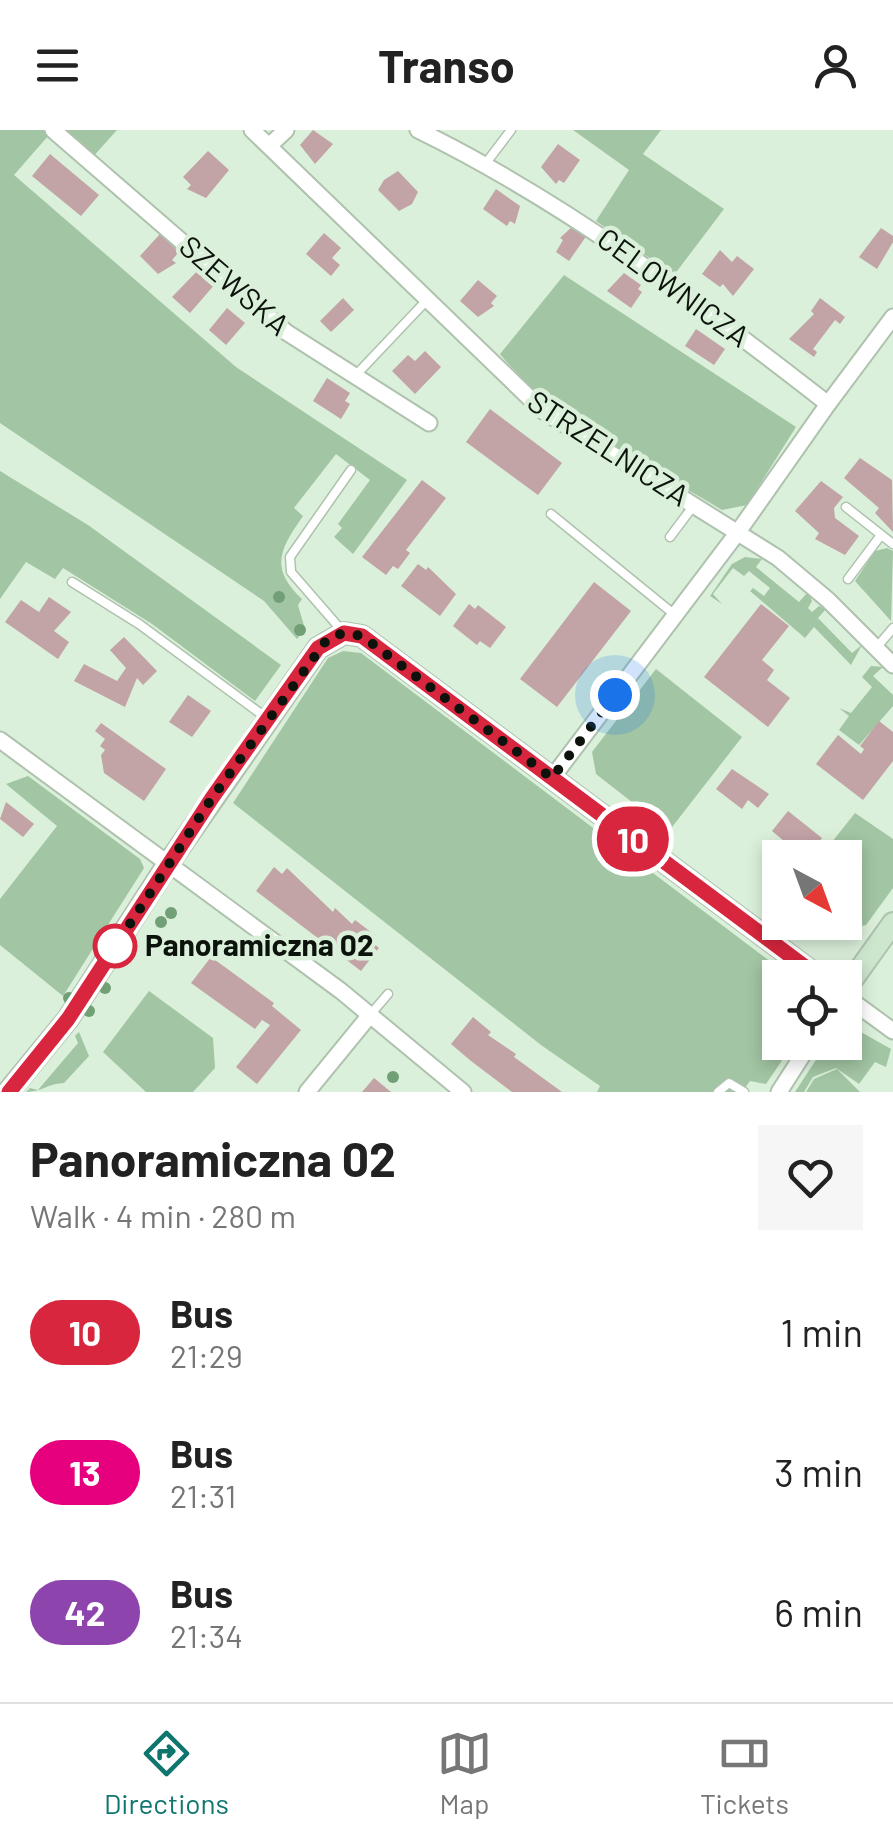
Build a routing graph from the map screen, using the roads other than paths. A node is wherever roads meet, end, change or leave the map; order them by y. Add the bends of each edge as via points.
1 (52, 130) edge
2 (252, 130) edge
3 (286, 130) edge
4 (418, 130) edge
5 (510, 130) edge
6 (269, 146) junction
7 (486, 163) junction
8 (427, 300) junction
9 (893, 317) edge
10 (355, 376) junction
11 (828, 404) junction
12 (429, 423) dead end
13 (351, 470) dead end
14 (694, 506) junction
15 (846, 507) dead end
16 (552, 514) dead end
17 (738, 532) junction
18 (881, 535) junction
19 (670, 537) dead end
20 (893, 544) edge
21 (848, 579) dead end
22 (72, 582) dead end
23 (675, 615) junction
24 (893, 628) edge
25 (344, 633) junction
26 (876, 648) junction
27 (893, 664) edge
28 (268, 719) junction
29 (0, 740) edge
30 (552, 778) junction
31 (168, 864) junction
32 (893, 923) edge
33 (796, 960) edge
34 (862, 968) edge
35 (388, 994) dead end
36 (862, 1006) edge
37 (370, 1015) junction
38 (893, 1031) edge
39 (799, 1060) edge
40 (8, 1092) edge
41 (307, 1092) edge
42 (463, 1092) edge
43 (718, 1092) edge
44 (744, 1092) edge
45 (779, 1092) edge

1 - 10 street, SZEWSKA via 286,332
2 - 6 street, STRZELNICZA
3 - 6 street
4 - 7 street, CELOWNICZA
5 - 7 lane
6 - 8 street, STRZELNICZA
7 - 11 street, CELOWNICZA via 654,270
8 - 10 lane
8 - 14 street, STRZELNICZA via 542,410
9 - 11 street
10 - 12 street, SZEWSKA
11 - 17 street
13 - 25 lane via 290,558 291,572
14 - 17 street, STRZELNICZA
14 - 19 lane
15 - 18 lane
16 - 23 lane
17 - 23 street
17 - 26 street, STRZELNICZA via 812,584
18 - 20 lane
18 - 21 lane
22 - 28 lane
23 - 30 street
24 - 26 lane
25 - 28 street via 318,648
25 - 30 street via 362,636
26 - 27 street, STRZELNICZA
28 - 31 street
29 - 31 street
30 - 33 street
31 - 37 street
31 - 40 street via 68,1019
32 - 34 street
35 - 37 lane
36 - 38 street
37 - 41 street
37 - 42 street
39 - 45 street
43 - 44 lane via 729,1084

